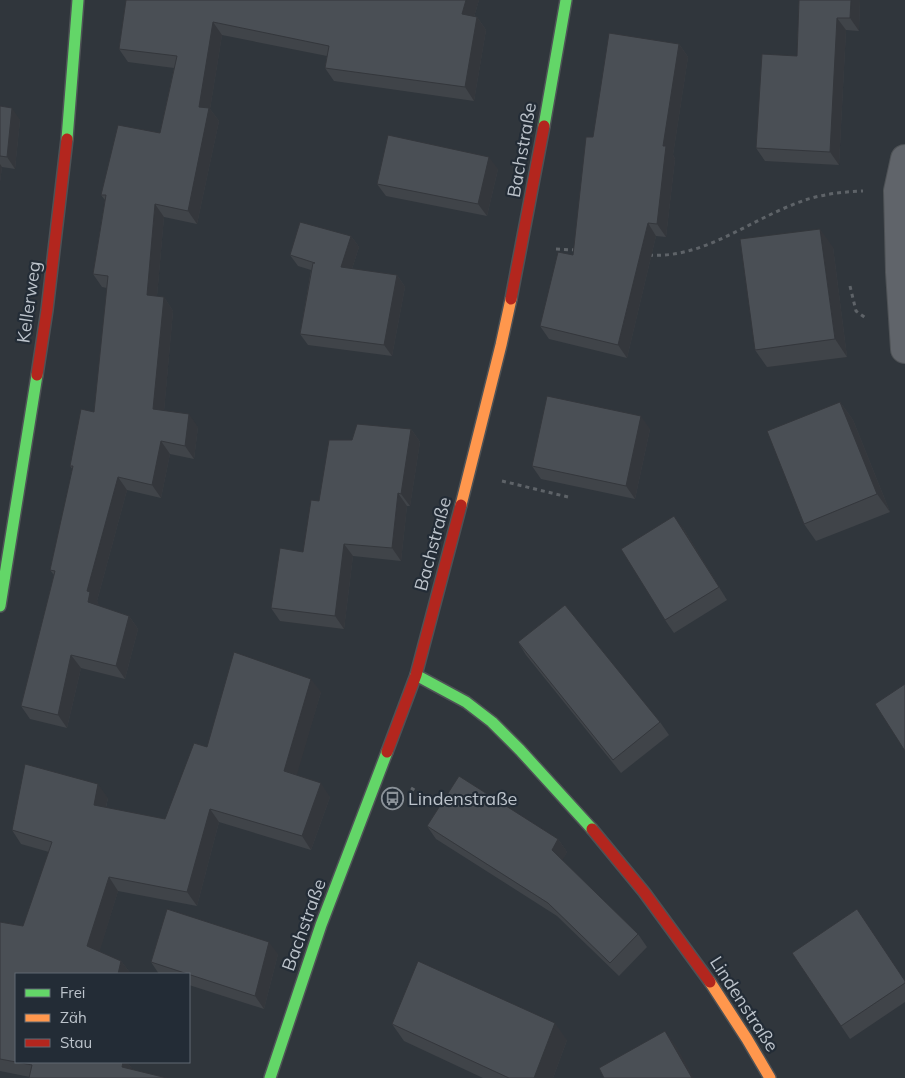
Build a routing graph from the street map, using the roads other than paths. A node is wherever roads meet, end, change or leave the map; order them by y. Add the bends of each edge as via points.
1 (78, 0) edge
2 (566, 0) edge
3 (905, 159) edge
4 (905, 349) edge
5 (0, 606) edge
6 (416, 675) junction
7 (270, 1078) edge
8 (770, 1078) edge

1 - 5 street, Kellerweg via 68,126 47,310
2 - 6 street, Bachstraße via 501,345
3 - 4 street via 898,191
6 - 7 street, Bachstraße via 322,925
6 - 8 street, Lindenstraße via 482,713 588,824 637,882 707,975

